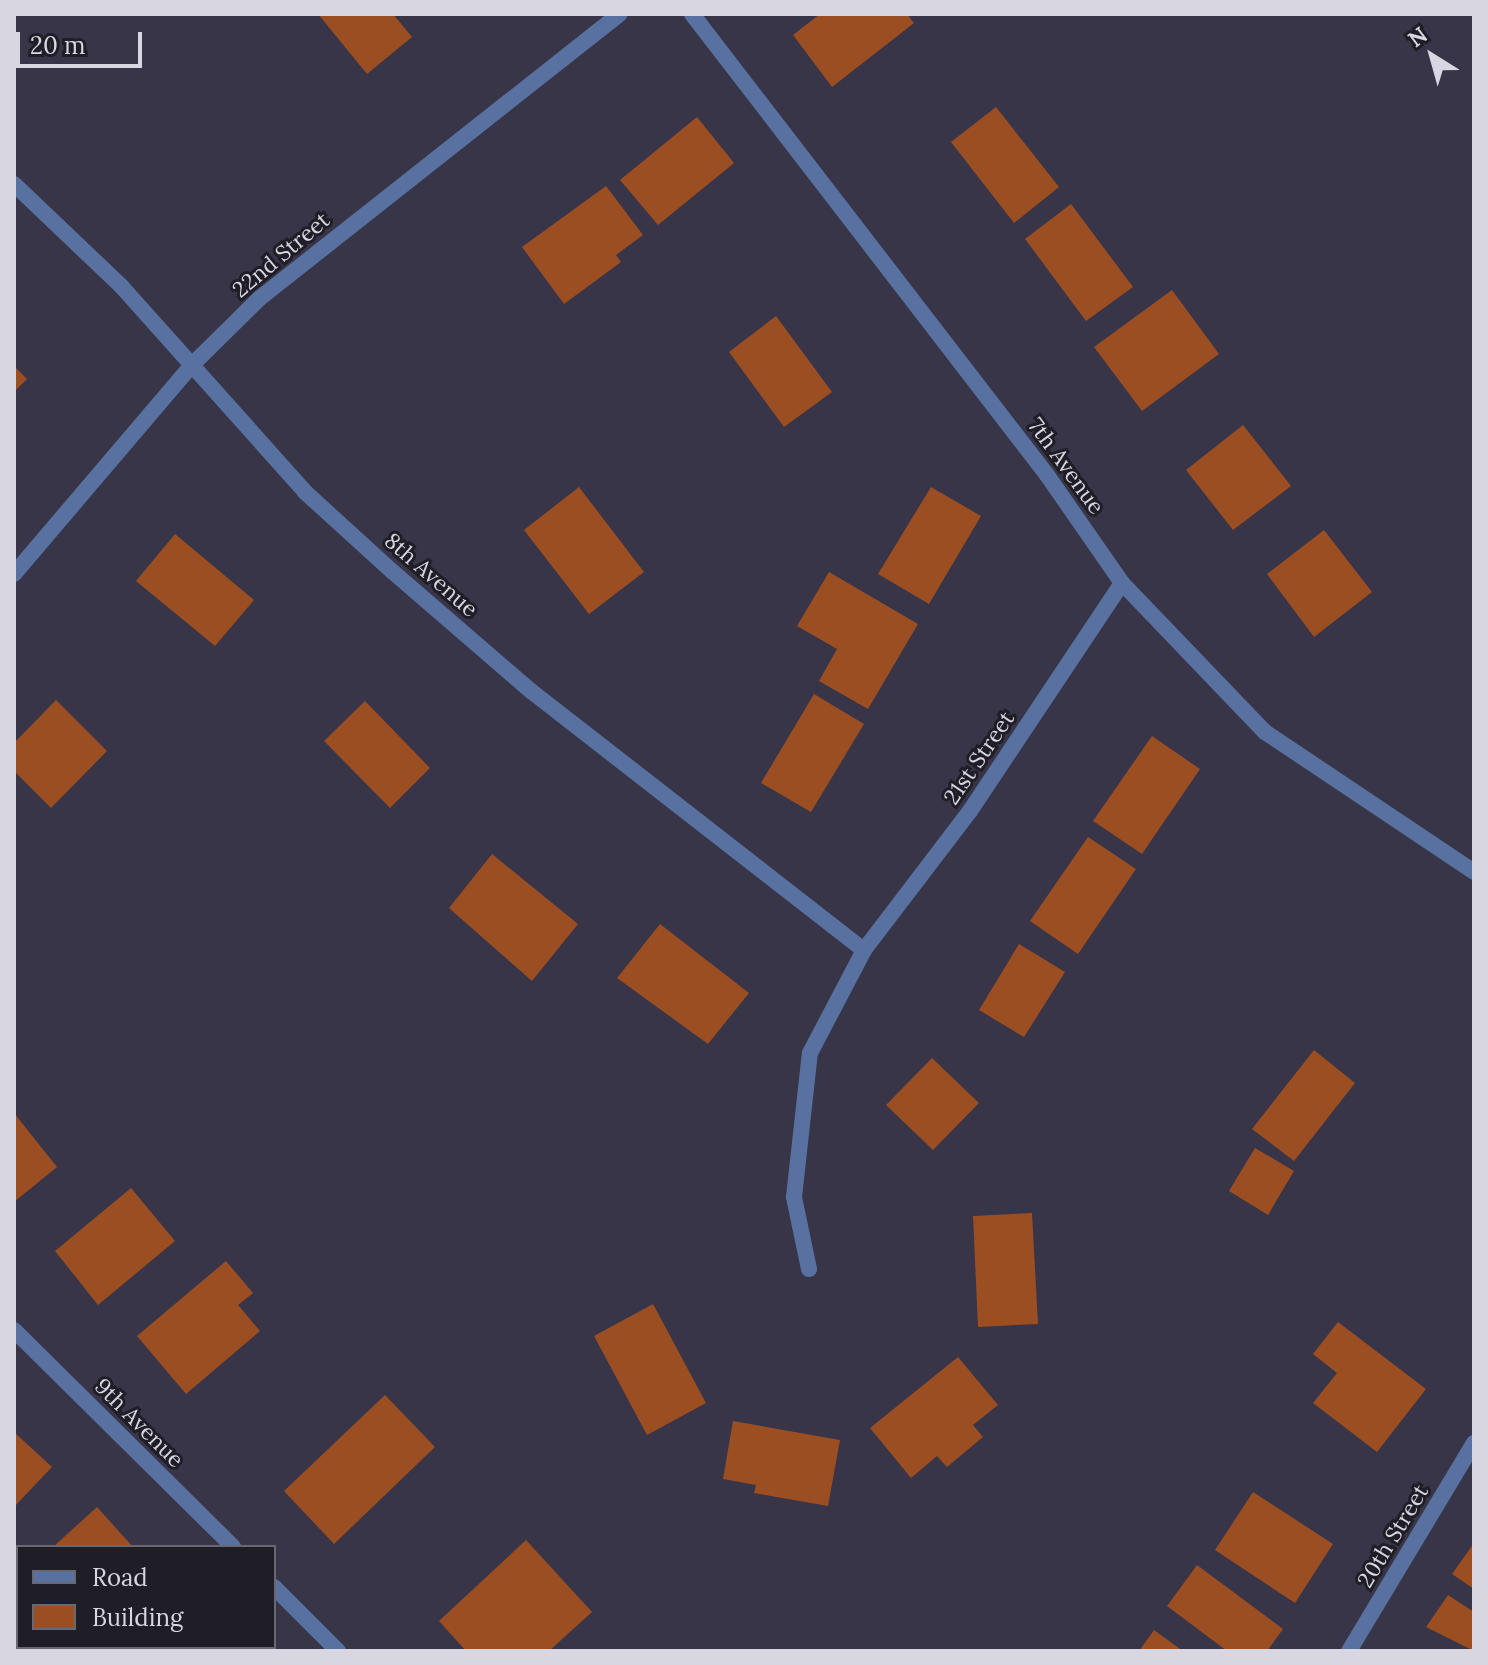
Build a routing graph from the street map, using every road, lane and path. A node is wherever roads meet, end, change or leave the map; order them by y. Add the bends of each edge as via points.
1 (619, 14) edge
2 (692, 14) edge
3 (14, 184) edge
4 (192, 365) junction
5 (14, 574) edge
6 (1122, 583) junction
7 (1474, 872) edge
8 (864, 950) junction
9 (809, 1269) dead end
10 (14, 1330) edge
11 (1474, 1443) edge
12 (231, 1545) edge
13 (276, 1589) edge
14 (328, 1647) edge
15 (1349, 1651) edge

1 - 4 street, 22nd Street via 260,298
2 - 6 street, 7th Avenue via 1047,475
3 - 4 street, 8th Avenue
4 - 5 street, 22nd Street
4 - 8 street, 8th Avenue via 305,492 405,582 531,691
6 - 7 street, 7th Avenue via 1265,732
6 - 8 street, 21st Street via 970,811
8 - 9 street, 21st Street via 810,1053 794,1197
10 - 12 street, 9th Avenue
11 - 15 street, 20th Street
13 - 14 street

